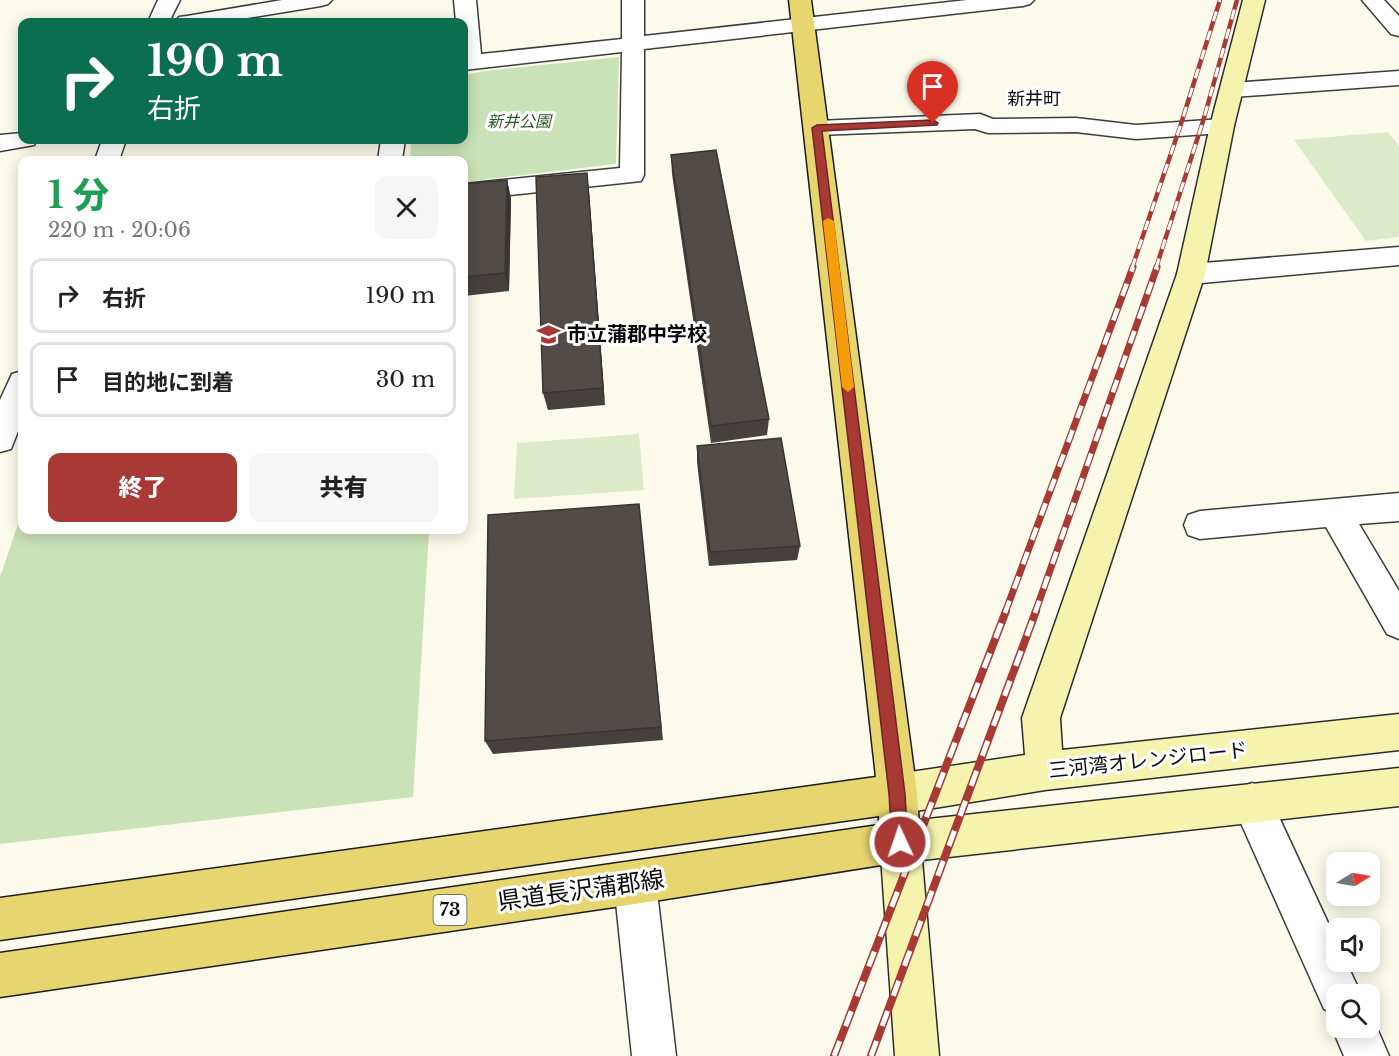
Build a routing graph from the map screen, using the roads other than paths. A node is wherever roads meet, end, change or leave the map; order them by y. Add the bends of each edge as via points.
1 (169, 0) edge
2 (321, 0) edge
3 (465, 0) edge
4 (633, 0) edge
5 (1023, 0) edge
6 (1254, 0) edge
7 (1373, 0) edge
8 (802, 12) edge
9 (161, 18) edge
10 (211, 18) edge
11 (466, 18) edge
12 (1399, 29) edge
13 (632, 44) junction
14 (468, 62) edge
15 (1399, 78) edge
16 (1232, 90) junction
17 (1222, 126) junction
18 (817, 128) junction
19 (18, 141) edge
20 (0, 142) edge
21 (468, 192) edge
22 (1399, 256) edge
23 (1191, 274) junction
24 (18, 390) edge
25 (3, 422) edge
26 (1399, 507) edge
27 (1334, 512) junction
28 (1200, 525) dead end
29 (1399, 622) edge
30 (1399, 732) edge
31 (1045, 771) junction
32 (1399, 787) edge
33 (897, 794) junction
34 (1252, 803) junction
35 (900, 842) junction
36 (634, 883) junction
37 (0, 920) edge
38 (0, 975) edge
39 (1334, 984) edge
40 (1359, 1038) edge
41 (654, 1056) edge
42 (917, 1056) edge
43 (1367, 1056) edge

1 - 9 street
2 - 10 street
3 - 11 street
4 - 13 street
5 - 8 street
6 - 16 street
7 - 12 street
8 - 13 street
8 - 18 main road
13 - 14 street
13 - 21 street via 632,175
15 - 16 street
16 - 17 street
17 - 18 street via 1136,132 1076,125 988,126 980,121
17 - 23 street
18 - 33 main road
19 - 20 street
22 - 23 street
23 - 31 street via 1041,718
24 - 25 street
26 - 27 street
27 - 28 street
27 - 29 street
30 - 31 street, 三河湾オレンジロード
31 - 33 street, 三河湾オレンジロード
32 - 34 street
33 - 35 main road
33 - 37 main road
34 - 35 street
34 - 39 street
35 - 36 main road, 県道長沢蒲郡線 / 73
35 - 42 street
36 - 38 main road, 県道長沢蒲郡線 / 73
36 - 41 street
40 - 43 street

